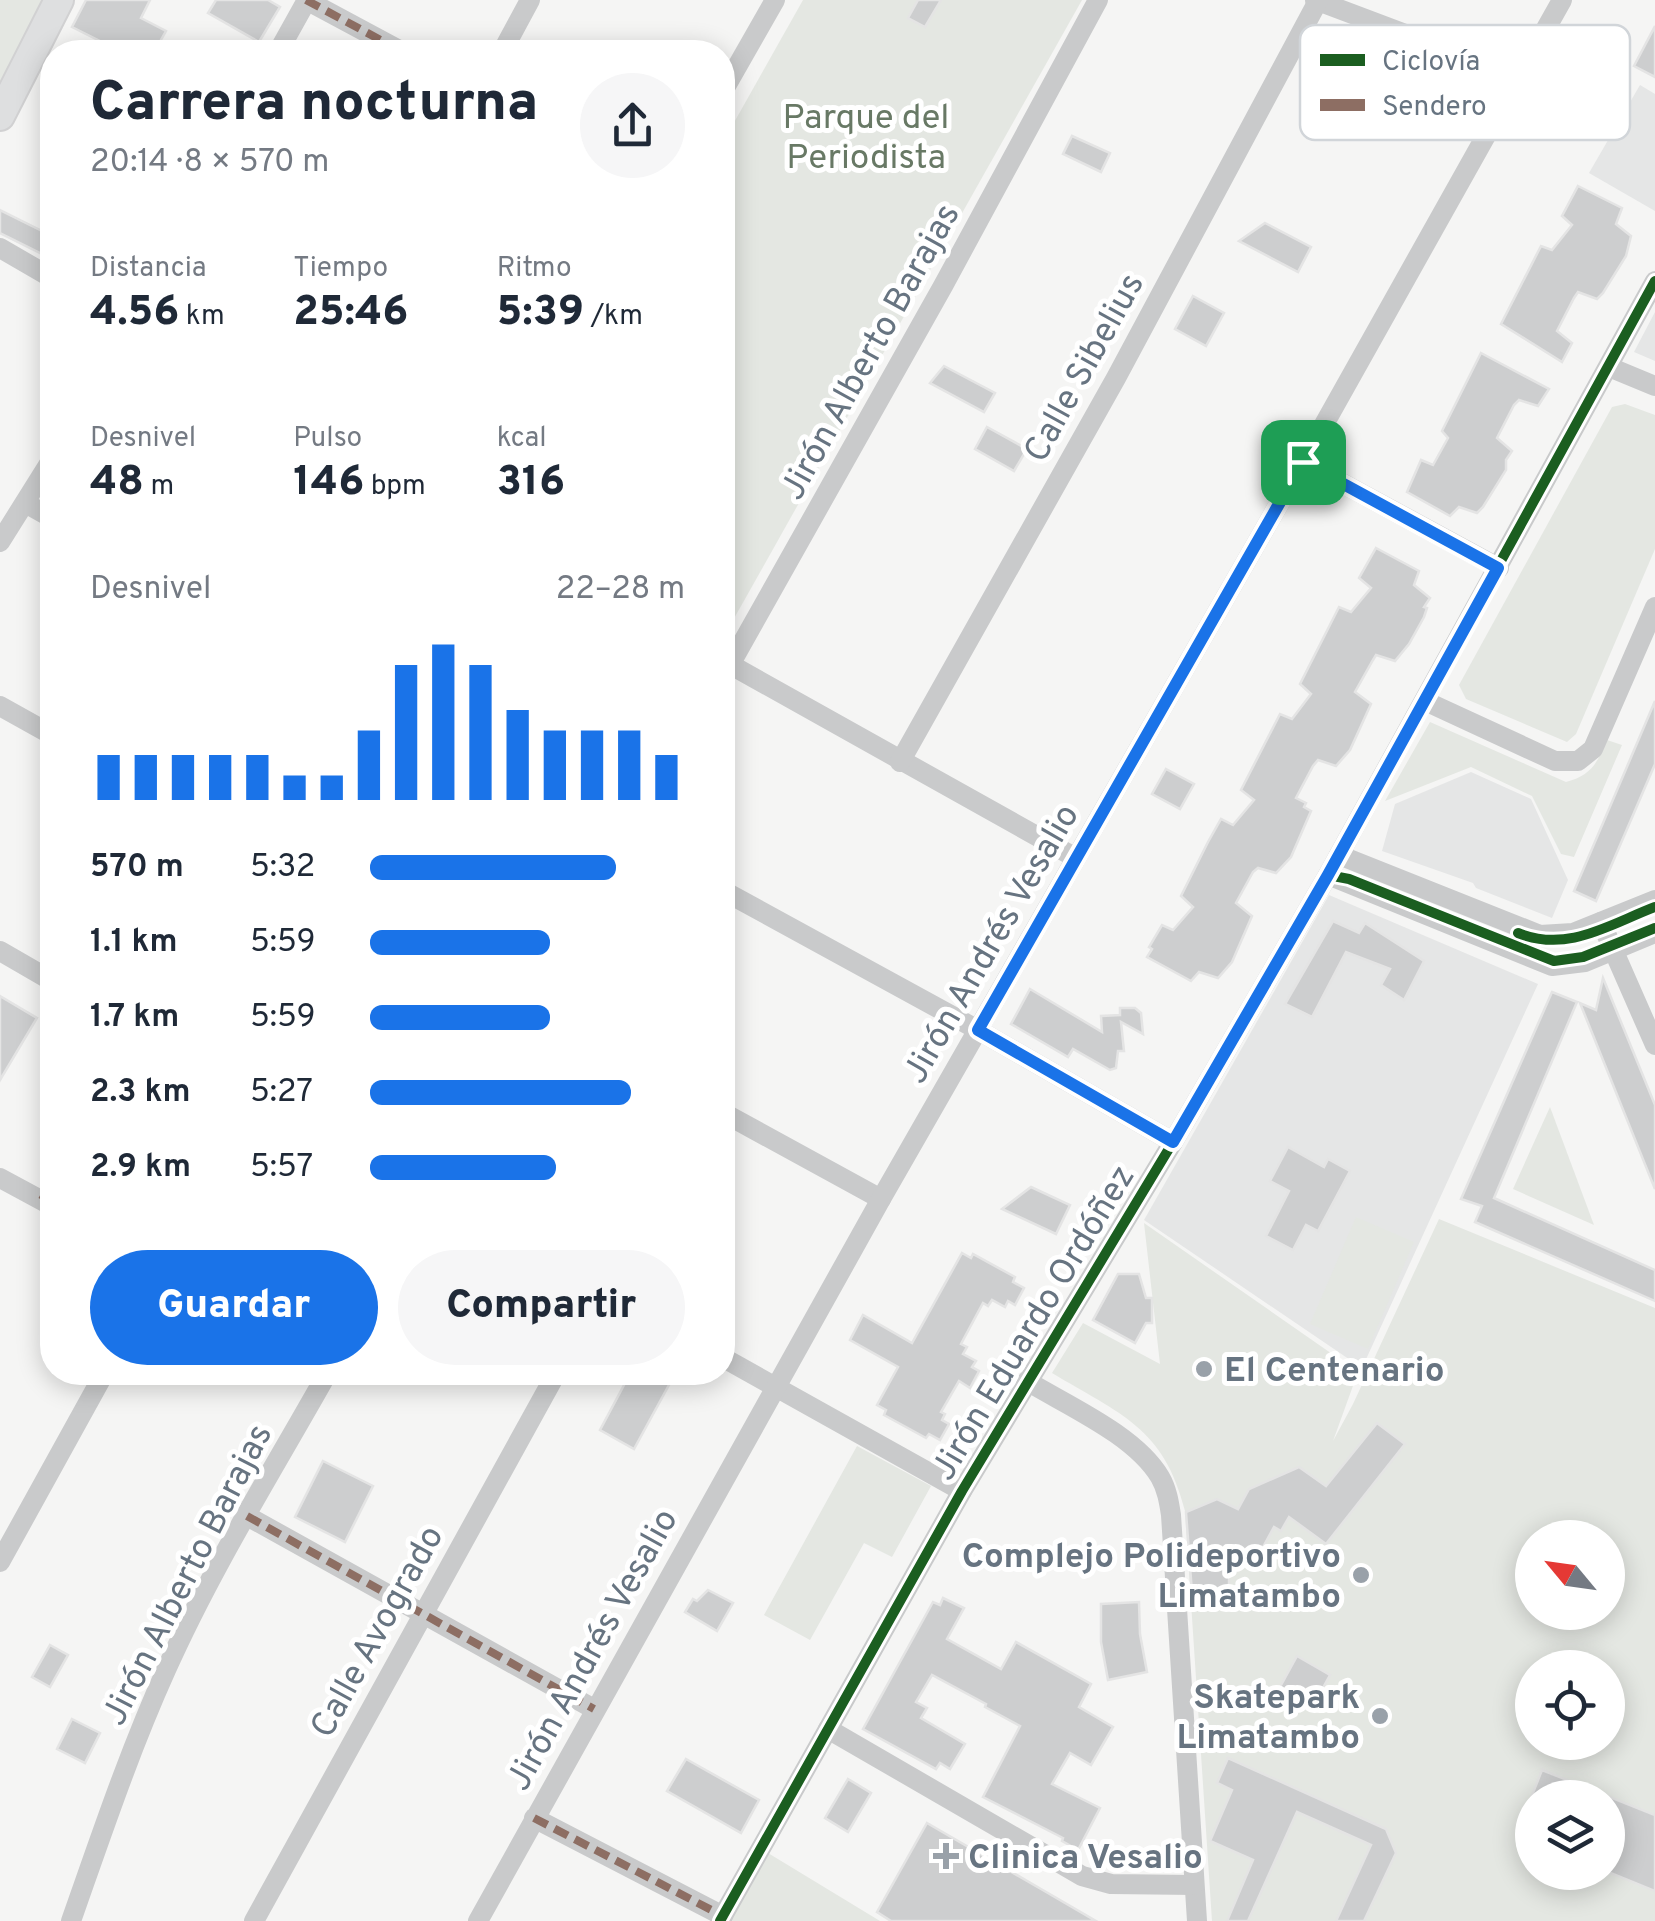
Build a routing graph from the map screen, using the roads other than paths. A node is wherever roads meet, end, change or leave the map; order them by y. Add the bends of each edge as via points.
1 (59, 0) edge
2 (307, 0) edge
3 (530, 0) edge
4 (775, 0) edge
5 (1098, 0) edge
6 (1562, 0) edge
7 (1317, 1) edge
8 (1304, 25) edge
9 (1381, 25) edge
10 (1547, 25) edge
11 (1300, 33) edge
12 (285, 40) edge
13 (381, 40) edge
14 (508, 40) edge
15 (735, 71) edge
16 (0, 116) edge
17 (1482, 140) edge
18 (0, 248) edge
19 (40, 271) edge
20 (1655, 281) edge
21 (1609, 367) junction
22 (1655, 386) edge
23 (1303, 462) junction
24 (40, 481) edge
25 (27, 504) junction
26 (40, 511) edge
27 (0, 542) edge
28 (1498, 568) junction
29 (1655, 607) edge
30 (735, 651) edge
31 (735, 673) edge
32 (1425, 701) junction
33 (0, 706) edge
34 (40, 728) edge
35 (900, 762) junction
36 (1339, 855) junction
37 (1076, 858) junction
38 (1328, 875) junction
39 (735, 897) edge
40 (1655, 900) edge
41 (1601, 922) junction
42 (1655, 933) edge
43 (1614, 950) junction
44 (0, 951) edge
45 (40, 973) edge
46 (978, 1030) junction
47 (1655, 1045) edge
48 (735, 1119) edge
49 (1173, 1142) junction
50 (0, 1178) edge
51 (40, 1193) edge
52 (880, 1198) junction
53 (735, 1364) edge
54 (1027, 1381) junction
55 (98, 1385) edge
56 (321, 1385) edge
57 (551, 1385) edge
58 (775, 1386) junction
59 (962, 1491) junction
60 (246, 1516) junction
61 (0, 1562) edge
62 (422, 1614) junction
63 (594, 1709) junction
64 (828, 1729) junction
65 (534, 1818) junction
66 (1194, 1884) junction
67 (721, 1918) edge
68 (1197, 1920) edge
69 (71, 1921) edge
70 (254, 1921) edge
71 (478, 1921) edge

1 - 16 main road
2 - 12 street
2 - 13 street
3 - 14 street
4 - 15 street
5 - 30 street, Jirón Alberto Barajas
6 - 10 street, Jirón Andrés Vesalio
7 - 8 street, Calle Sibelius
7 - 9 street
11 - 35 street, Calle Sibelius
17 - 23 street, Jirón Andrés Vesalio
18 - 19 street
20 - 21 street, Jirón Eduardo Ordóñez
21 - 22 street
21 - 28 street, Jirón Eduardo Ordóñez
23 - 28 street
23 - 37 street, Jirón Andrés Vesalio
24 - 25 street
25 - 26 street
25 - 27 street
28 - 32 street, Jirón Eduardo Ordóñez
29 - 32 street via 1593,749 1578,762 1555,760
31 - 35 street
32 - 36 street, Jirón Eduardo Ordóñez
33 - 34 street
35 - 37 street
36 - 38 street, Jirón Eduardo Ordóñez
36 - 41 street via 1540,934
37 - 46 street, Jirón Andrés Vesalio
38 - 43 street via 1552,966
38 - 49 street, Jirón Eduardo Ordóñez
39 - 46 street
40 - 41 street
41 - 43 street
42 - 43 street
43 - 47 street
44 - 45 street
46 - 49 street
46 - 52 street, Jirón Andrés Vesalio
48 - 52 street
49 - 54 street, Jirón Eduardo Ordóñez
50 - 51 street
52 - 58 street, Jirón Andrés Vesalio
53 - 58 street
54 - 59 street, Jirón Eduardo Ordóñez
54 - 66 street via 1131,1444 1166,1492
55 - 61 street
56 - 60 street, Jirón Alberto Barajas
57 - 62 street, Calle Avogrado
58 - 59 street
58 - 63 street, Jirón Andrés Vesalio
59 - 64 street, Jirón Eduardo Ordóñez
60 - 62 street
60 - 69 street, Jirón Alberto Barajas via 168,1667
62 - 63 street
62 - 70 street, Calle Avogrado
63 - 65 street, Jirón Andrés Vesalio
64 - 66 street via 1082,1876 1110,1884
64 - 67 street, Jirón Eduardo Ordóñez
65 - 67 street
65 - 71 street, Jirón Andrés Vesalio
66 - 68 street

